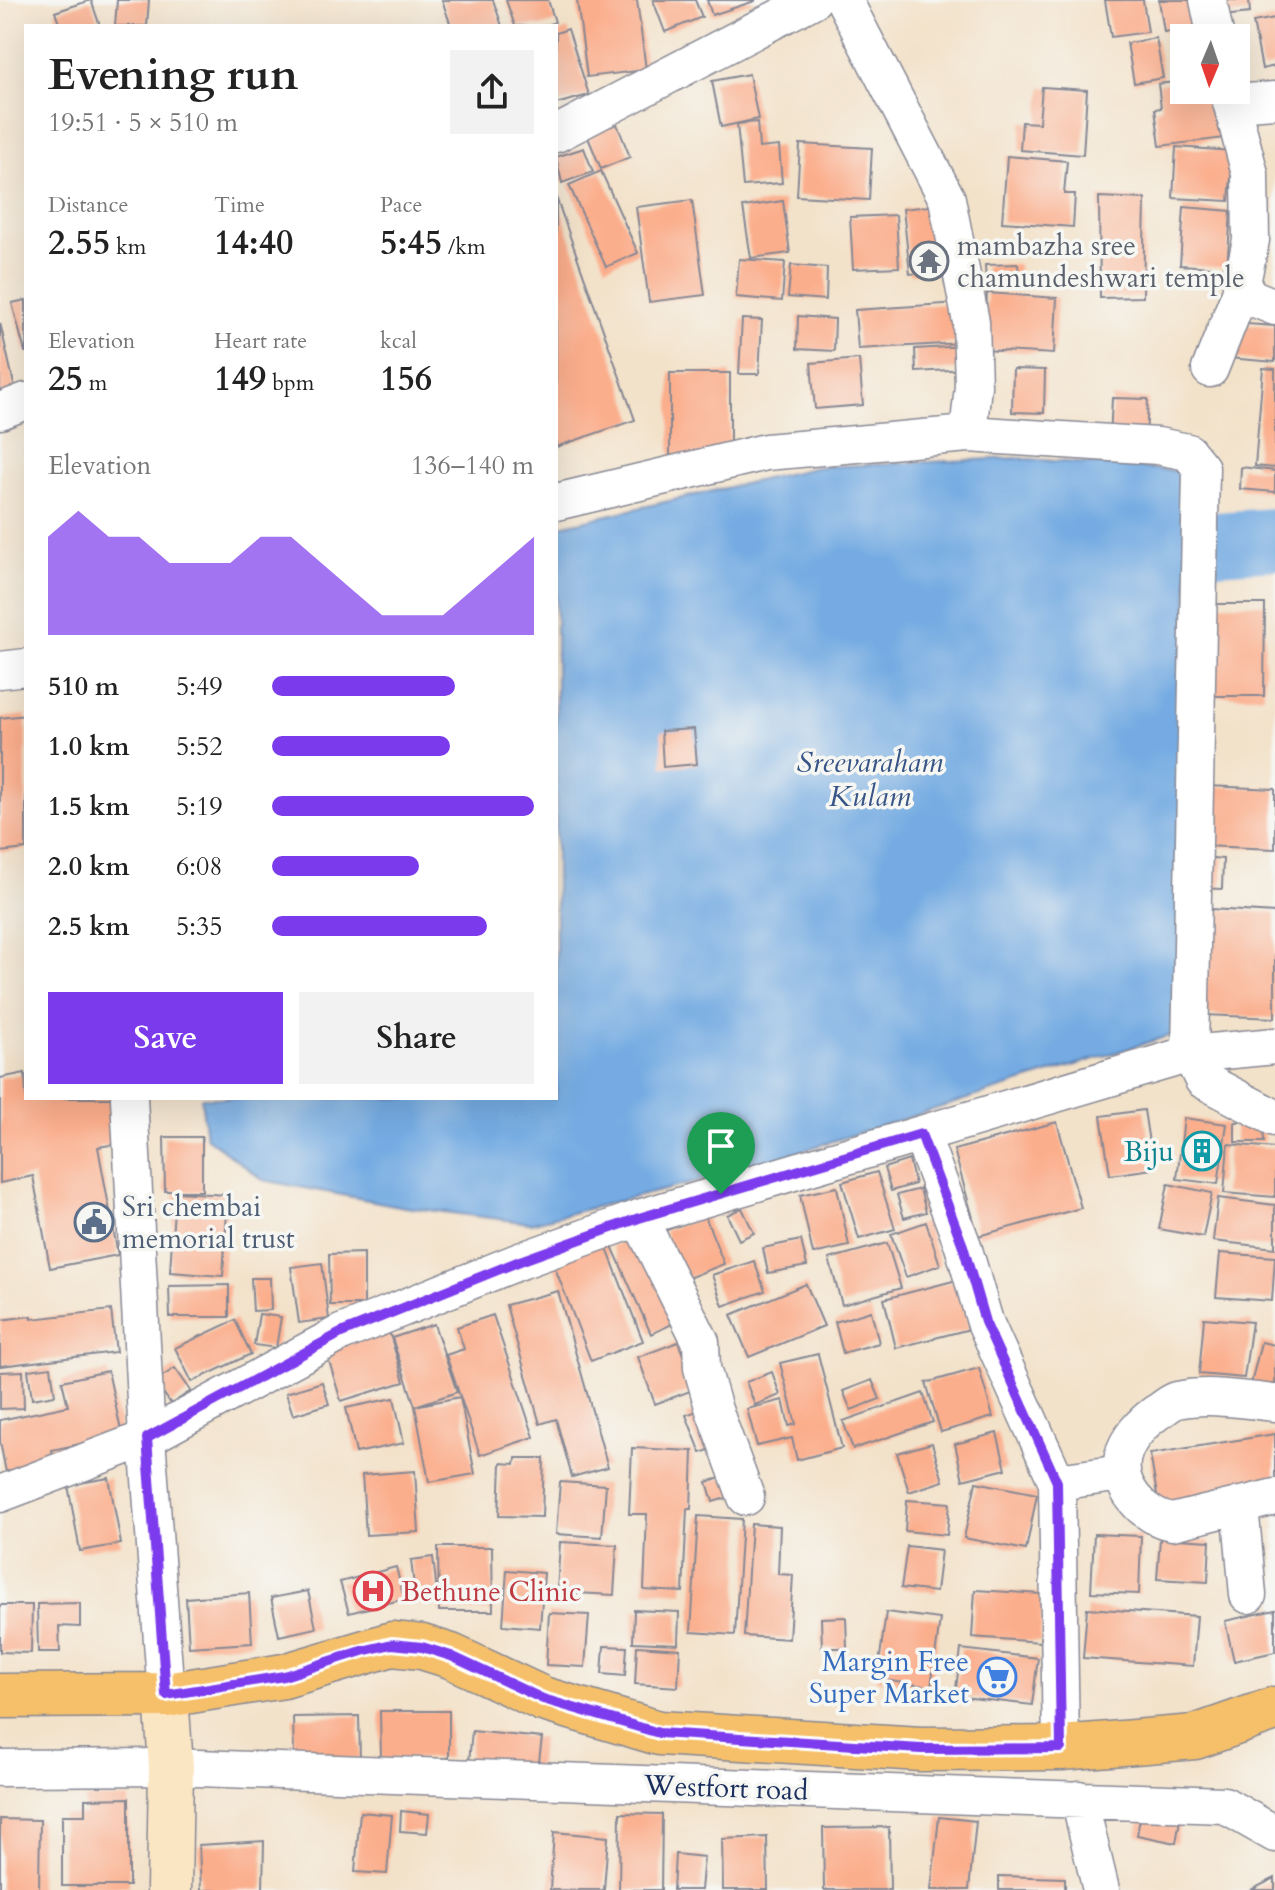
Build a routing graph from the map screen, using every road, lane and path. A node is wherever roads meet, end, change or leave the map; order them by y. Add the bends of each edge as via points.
1 (813, 0) edge
2 (844, 0) edge
3 (1208, 0) edge
4 (1213, 24) edge
5 (1250, 98) edge
6 (1275, 100) edge
7 (1232, 104) edge
8 (558, 133) edge
9 (1240, 293) junction
10 (1275, 307) edge
11 (1210, 369) dead end
12 (24, 402) edge
13 (0, 411) edge
14 (968, 434) junction
15 (558, 502) edge
16 (24, 667) edge
17 (0, 670) edge
18 (1275, 1046) edge
19 (1190, 1054) junction
20 (129, 1100) edge
21 (1275, 1118) edge
22 (921, 1134) junction
23 (639, 1218) junction
24 (1275, 1403) edge
25 (147, 1438) junction
26 (1122, 1473) junction
27 (1057, 1482) junction
28 (0, 1494) edge
29 (746, 1497) dead end
30 (1275, 1497) edge
31 (1240, 1505) junction
32 (1248, 1595) dead end
33 (166, 1695) junction
34 (0, 1696) edge
35 (1275, 1709) edge
36 (1061, 1748) junction
37 (171, 1767) junction
38 (0, 1768) edge
39 (1079, 1799) junction
40 (1275, 1834) edge
41 (169, 1890) edge
42 (1101, 1890) edge

1 - 8 street
2 - 14 street via 947,199 971,322
3 - 4 street
5 - 6 street
7 - 9 street via 1250,174 1251,240
9 - 10 street
9 - 11 street
12 - 13 street
14 - 15 street via 766,452
14 - 19 street via 1158,446 1188,452 1201,468
16 - 17 street
18 - 19 street
19 - 21 street via 1203,1080
19 - 22 street
20 - 25 street
22 - 23 street
22 - 27 street via 985,1322
23 - 25 street via 341,1333
23 - 29 street via 701,1342 714,1410
24 - 26 street via 1221,1397 1174,1400 1142,1423 1123,1455
25 - 28 street
25 - 33 street
26 - 27 street
26 - 31 street via 1135,1500 1159,1520 1172,1522
27 - 36 street
30 - 31 street
31 - 32 street
33 - 34 main road
33 - 36 main road via 284,1676 392,1644 451,1656 543,1699 659,1733 921,1749
33 - 37 main road
35 - 36 main road via 1195,1737
37 - 38 street, Westfort road
37 - 39 street, Westfort road
37 - 41 main road
39 - 40 street, Westfort road via 1224,1805
39 - 42 street

